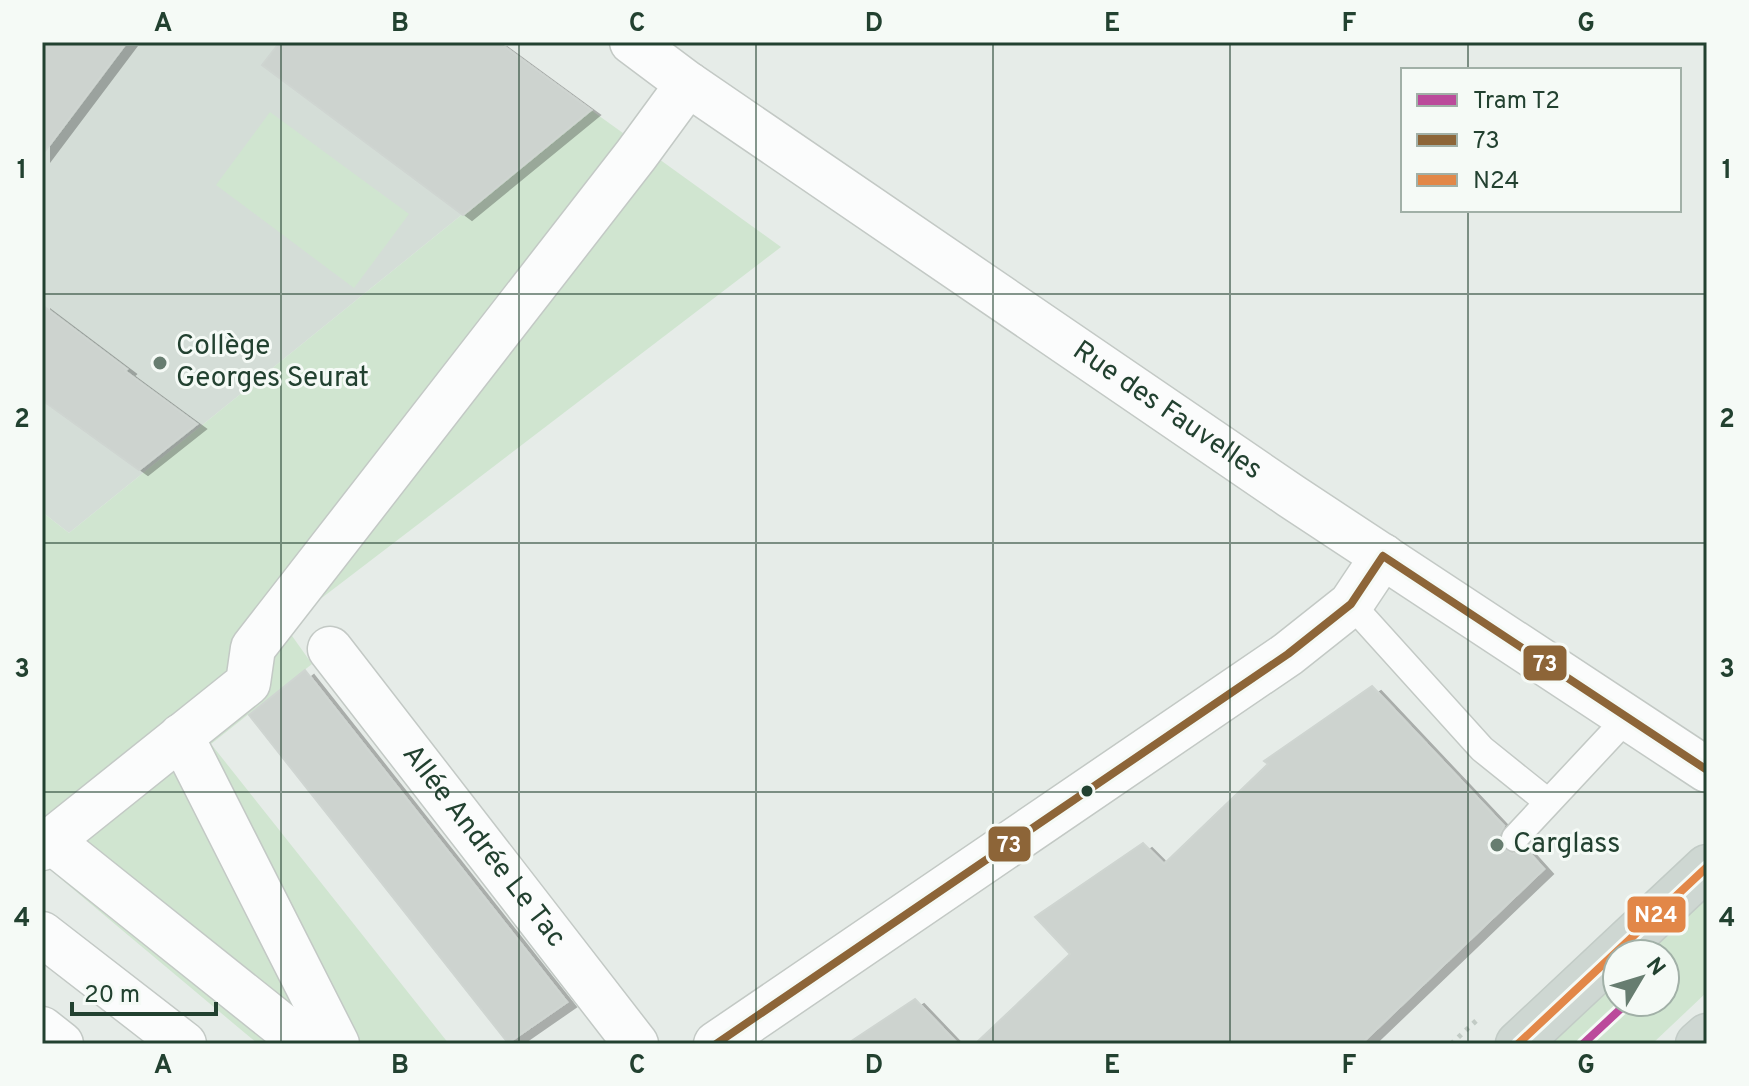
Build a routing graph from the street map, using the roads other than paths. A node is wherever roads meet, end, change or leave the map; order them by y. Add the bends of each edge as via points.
1 (632, 42) edge
2 (688, 84) junction
3 (1383, 556) junction
4 (1351, 604) junction
5 (330, 649) dead end
6 (1628, 717) junction
7 (181, 736) junction
8 (1707, 770) edge
9 (1548, 802) junction
10 (1515, 838) dead end
11 (46, 845) edge
12 (1707, 867) edge
13 (42, 934) edge
14 (42, 1029) edge
15 (1707, 1036) edge
16 (61, 1044) edge
17 (184, 1044) edge
18 (305, 1044) edge
19 (337, 1044) edge
20 (636, 1044) edge
21 (716, 1044) edge
22 (1518, 1044) edge
23 (1698, 1044) edge

1 - 2 street, Rue des Fauvelles
2 - 3 street, Rue des Fauvelles
2 - 7 street via 253,648 248,683
3 - 4 street
3 - 6 street, Rue des Fauvelles
4 - 9 lane via 1482,749
4 - 21 street via 1276,663
5 - 20 street, Allée Andrée Le Tac
6 - 8 street, Rue des Fauvelles
6 - 9 lane
7 - 11 street
7 - 19 street
9 - 10 lane
11 - 18 street
12 - 22 main road
13 - 17 street
14 - 16 street
15 - 23 main road

